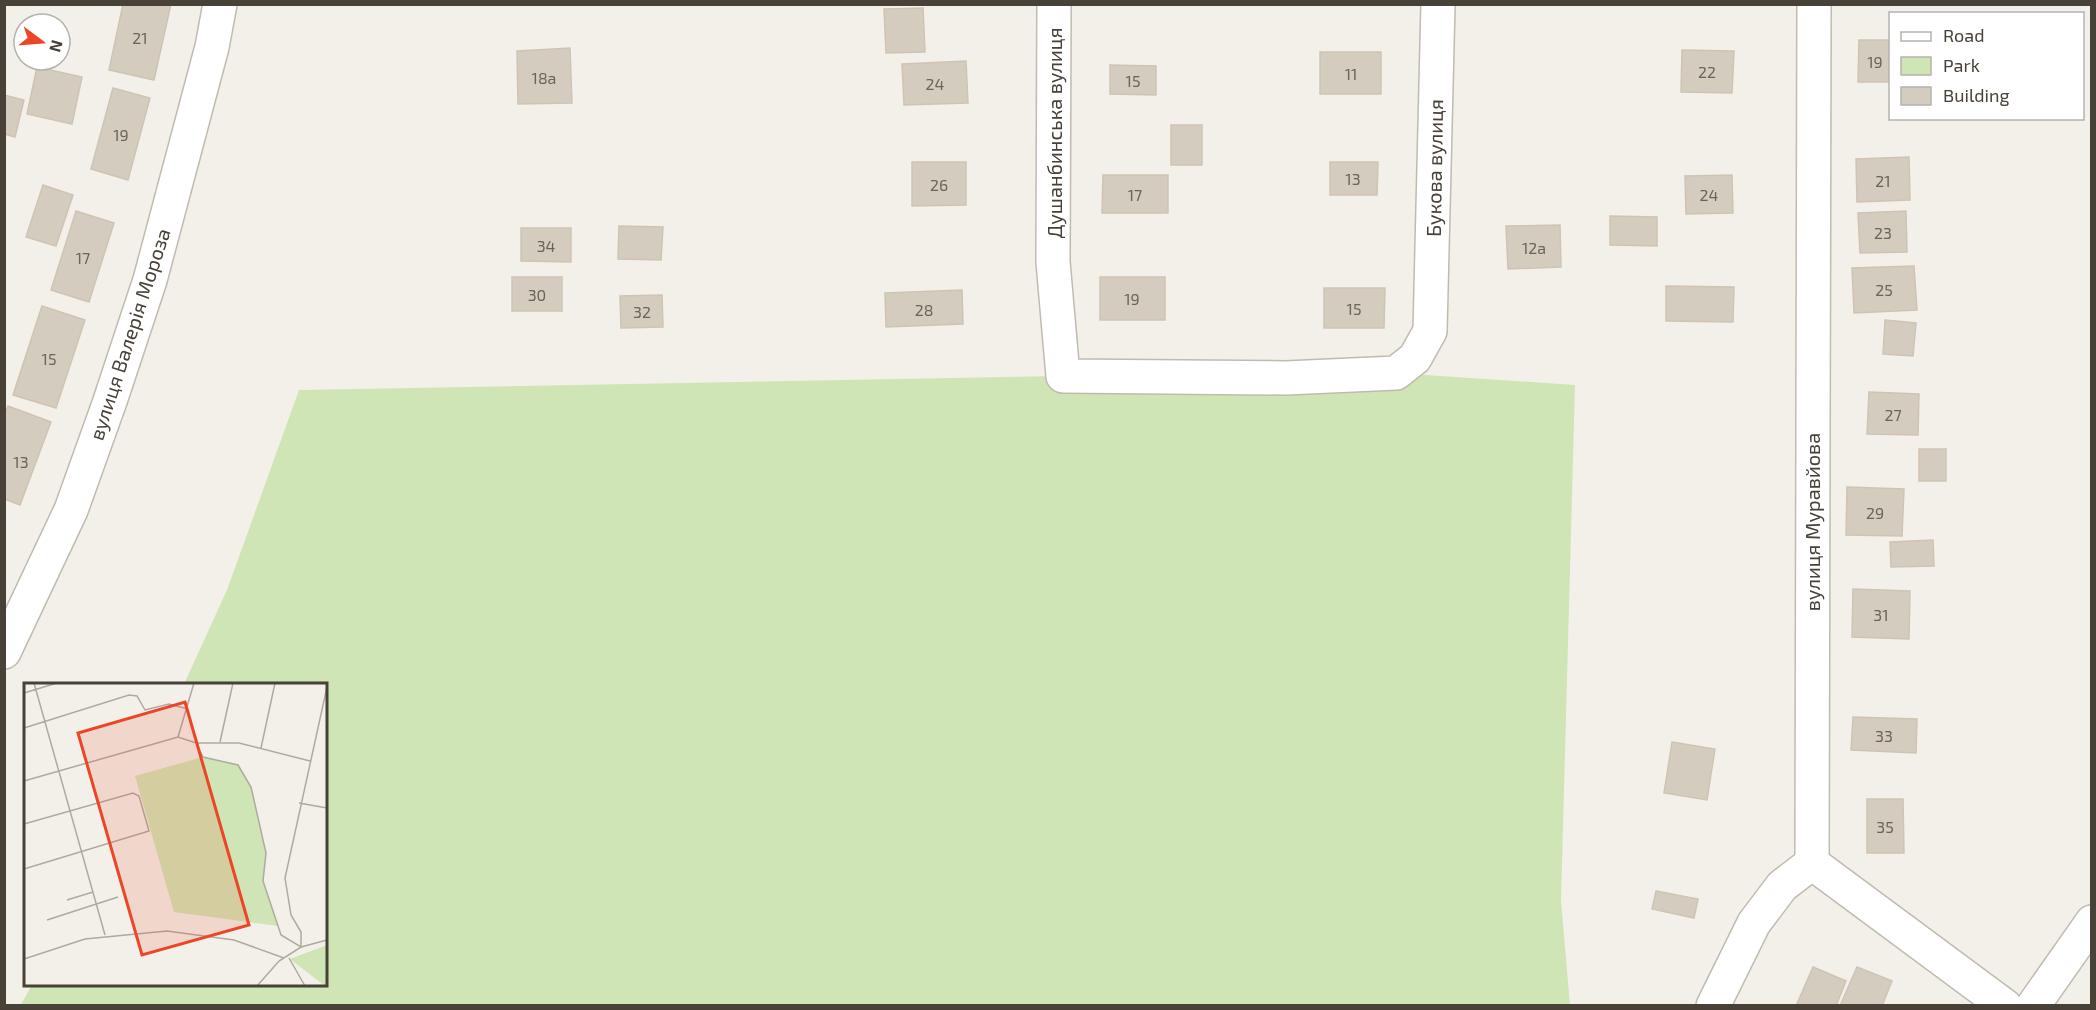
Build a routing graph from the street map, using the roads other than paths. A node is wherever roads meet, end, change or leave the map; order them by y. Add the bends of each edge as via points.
1 (220, 4) edge
2 (1054, 4) edge
3 (1438, 4) edge
4 (1814, 4) edge
5 (1430, 331) joint
6 (4, 652) edge
7 (1812, 862) junction
8 (2091, 922) edge
9 (1713, 1005) edge
10 (2005, 1005) edge
11 (2033, 1005) edge

1 - 6 street, вулиця Валерія Мороза via 150,280 110,401 71,510
2 - 5 street, Душанбинська вулиця via 1053,262 1063,376 1286,378 1396,373 1415,358
3 - 5 street, Букова вулиця
4 - 7 street, вулиця Муравйова
7 - 9 street via 1782,886 1754,923
7 - 10 street
8 - 11 street

